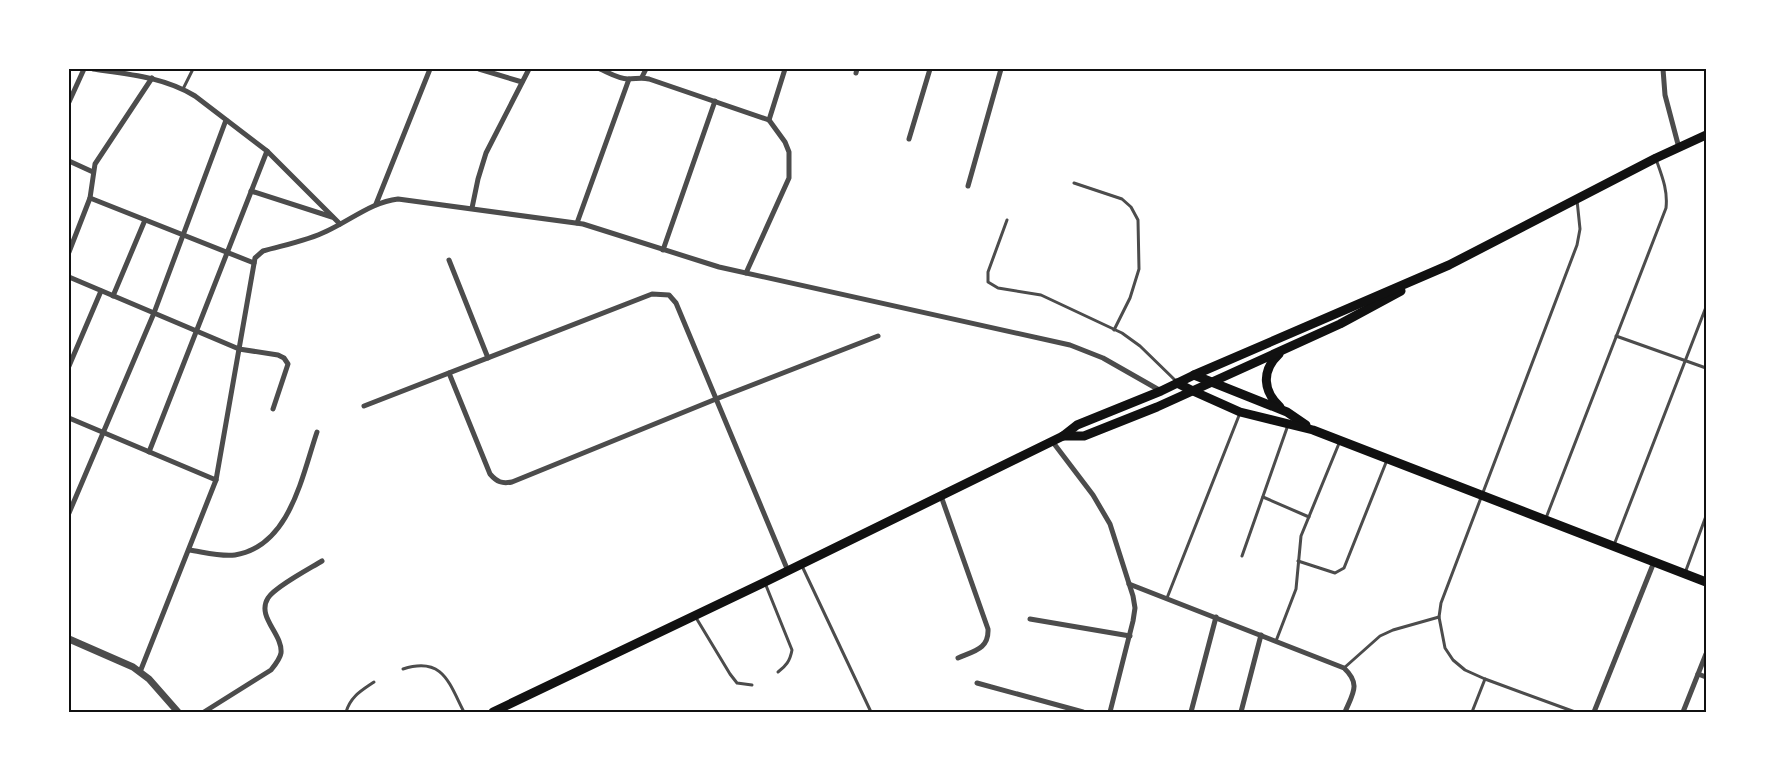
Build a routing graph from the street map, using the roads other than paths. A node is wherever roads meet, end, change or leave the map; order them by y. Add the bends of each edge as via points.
1 (84, 69) edge
2 (93, 69) edge
3 (193, 69) edge
4 (430, 69) edge
5 (479, 69) edge
6 (529, 69) edge
7 (600, 69) edge
8 (646, 69) edge
9 (785, 69) edge
10 (930, 69) edge
11 (1001, 69) edge
12 (1663, 69) edge
13 (114, 70) edge
14 (642, 77) junction
15 (152, 78) junction
16 (629, 79) junction
17 (522, 82) junction
18 (183, 89) junction
19 (715, 101) junction
20 (69, 102) edge
21 (226, 120) junction
22 (769, 120) junction
23 (1706, 136) edge
24 (909, 139) dead end
25 (1679, 148) junction
26 (267, 151) junction
27 (1656, 158) junction
28 (69, 161) edge
29 (93, 172) junction
30 (1074, 184) dead end
31 (968, 186) dead end
32 (251, 192) junction
33 (90, 198) junction
34 (1576, 199) junction
35 (376, 204) junction
36 (472, 208) junction
37 (333, 217) junction
38 (145, 220) junction
39 (1008, 220) dead end
40 (577, 223) junction
41 (340, 224) junction
42 (184, 235) junction
43 (663, 250) junction
44 (69, 252) edge
45 (227, 253) junction
46 (449, 260) dead end
47 (254, 264) junction
48 (1449, 265) junction
49 (746, 273) junction
50 (69, 277) edge
51 (101, 291) junction
52 (113, 296) junction
53 (1706, 307) edge
54 (154, 313) junction
55 (1114, 330) junction
56 (196, 331) junction
57 (878, 336) dead end
58 (1616, 336) junction
59 (239, 350) junction
60 (1282, 350) junction
61 (488, 358) junction
62 (1685, 361) junction
63 (69, 366) edge
64 (1706, 368) edge
65 (449, 373) junction
66 (1194, 375) junction
67 (1178, 383) junction
68 (1213, 383) junction
69 (1161, 391) junction
70 (1193, 391) junction
71 (716, 398) junction
72 (364, 406) dead end
73 (273, 409) dead end
74 (1240, 412) junction
75 (1287, 412) junction
76 (69, 418) edge
77 (1288, 424) junction
78 (1313, 430) junction
79 (317, 432) dead end
80 (104, 433) junction
81 (1063, 436) junction
82 (1340, 440) junction
83 (1052, 441) junction
84 (149, 452) junction
85 (1388, 458) junction
86 (216, 480) junction
87 (1481, 495) junction
88 (941, 496) junction
89 (1263, 497) junction
90 (69, 513) edge
91 (1706, 516) edge
92 (1308, 517) junction
93 (1546, 519) junction
94 (1614, 545) junction
95 (189, 550) junction
96 (1242, 556) dead end
97 (322, 560) dead end
98 (1298, 560) junction
99 (1654, 561) junction
100 (801, 565) junction
101 (788, 571) junction
102 (1685, 573) junction
103 (765, 582) junction
104 (1706, 582) edge
105 (1129, 584) junction
106 (1167, 598) junction
107 (695, 616) junction
108 (1216, 617) junction
109 (1439, 617) junction
110 (1030, 619) dead end
111 (1261, 635) junction
112 (1130, 636) junction
113 (69, 639) edge
114 (1276, 641) junction
115 (1706, 654) edge
116 (958, 658) dead end
117 (1344, 668) junction
118 (403, 669) dead end
119 (140, 672) junction
120 (778, 672) dead end
121 (1698, 674) junction
122 (1706, 677) edge
123 (1485, 679) junction
124 (374, 682) dead end
125 (977, 683) dead end
126 (752, 685) dead end
127 (497, 711) edge
128 (178, 712) edge
129 (204, 712) edge
130 (346, 712) edge
131 (464, 712) edge
132 (871, 712) edge
133 (1083, 712) edge
134 (1110, 712) edge
135 (1191, 712) edge
136 (1241, 712) edge
137 (1345, 712) edge
138 (1472, 712) edge
139 (1575, 712) edge
140 (1594, 712) edge
141 (1683, 712) edge

1 - 20 street
2 - 13 street
3 - 18 lane
4 - 35 street
5 - 17 street
6 - 17 street
7 - 16 street
8 - 14 street
9 - 22 street
10 - 24 street
11 - 31 street
12 - 25 street via 1664,95
13 - 15 street
14 - 16 street
14 - 19 street
15 - 18 street
15 - 29 street via 98,156
16 - 40 street
17 - 36 street via 486,154
18 - 21 street
19 - 22 street
19 - 43 street
21 - 26 street
21 - 42 street
22 - 49 street via 789,152 789,178
23 - 25 main road
25 - 27 main road
26 - 32 street
26 - 37 street
27 - 34 main road
27 - 58 lane via 1666,186 1666,208
28 - 29 street
29 - 33 street
30 - 55 lane via 1122,199 1138,220 1139,269 1133,291
32 - 37 street
32 - 45 street
33 - 38 street
33 - 44 street
34 - 48 main road
34 - 87 lane via 1580,229 1577,245
35 - 36 street via 398,199
35 - 41 street
36 - 40 street
37 - 41 street
38 - 42 street
38 - 52 street
39 - 55 lane via 988,272 988,282 998,288 1041,295
40 - 43 street
41 - 47 street via 316,236 263,251
42 - 45 street
42 - 54 street
43 - 49 street
45 - 47 street
45 - 56 street
46 - 61 street
47 - 59 street
48 - 60 main road via 1340,324
48 - 66 main road
49 - 69 street via 1070,345 1102,358
50 - 51 street
51 - 52 street
51 - 63 street
52 - 54 street
53 - 62 lane
54 - 56 street
54 - 80 street
55 - 67 lane via 1140,346
56 - 59 street
56 - 84 street
57 - 71 street
58 - 62 lane
58 - 93 lane
59 - 73 street via 278,355 288,364
59 - 86 street
60 - 68 main road
60 - 75 main road via 1271,361 1267,386 1270,396
61 - 65 street
61 - 71 street via 652,294 669,295 676,302
62 - 64 lane
62 - 94 lane
65 - 71 street via 490,474 496,481 505,483
65 - 72 street
66 - 67 main road
66 - 68 main road
67 - 69 main road
67 - 70 main road
68 - 70 main road
68 - 75 main road
69 - 81 main road via 1077,425
70 - 74 main road
70 - 81 main road via 1084,436
71 - 101 street
74 - 77 main road
74 - 106 lane
75 - 78 main road
76 - 80 street
77 - 78 main road
77 - 89 lane
78 - 82 main road
79 - 95 street via 290,508 278,529 264,542 233,555
80 - 84 street
80 - 90 street
81 - 83 main road
82 - 85 main road
82 - 92 lane
83 - 88 main road
83 - 105 street via 1102,508
84 - 86 street
85 - 87 main road
85 - 98 lane via 1344,568 1335,574
86 - 95 street
87 - 93 main road
87 - 109 lane via 1441,603
88 - 100 main road
88 - 116 street via 988,629 986,643 982,647
89 - 92 lane
89 - 96 lane
91 - 102 lane
92 - 98 lane via 1301,536
93 - 94 main road
94 - 99 main road
95 - 119 street
97 - 129 street via 272,593 264,606 281,653 271,670
98 - 114 lane via 1296,588
99 - 102 main road
99 - 140 street
100 - 101 main road
100 - 132 lane
101 - 103 main road
102 - 104 main road
103 - 107 main road
103 - 120 lane via 792,650 786,666
105 - 106 street
105 - 112 street via 1135,608
106 - 108 street
107 - 126 lane via 730,674 737,682
107 - 127 main road
108 - 111 street
108 - 135 street
109 - 117 lane via 1380,636
109 - 123 lane via 1444,648 1465,670
110 - 112 street
111 - 114 street
111 - 136 street
112 - 134 street
113 - 119 street
114 - 117 street
115 - 121 street
117 - 137 street via 1353,676 1355,686
118 - 131 lane via 416,664 437,669 445,675
119 - 128 street
121 - 122 street
121 - 141 street
123 - 138 lane
123 - 139 lane
124 - 130 lane via 354,696
125 - 133 street

